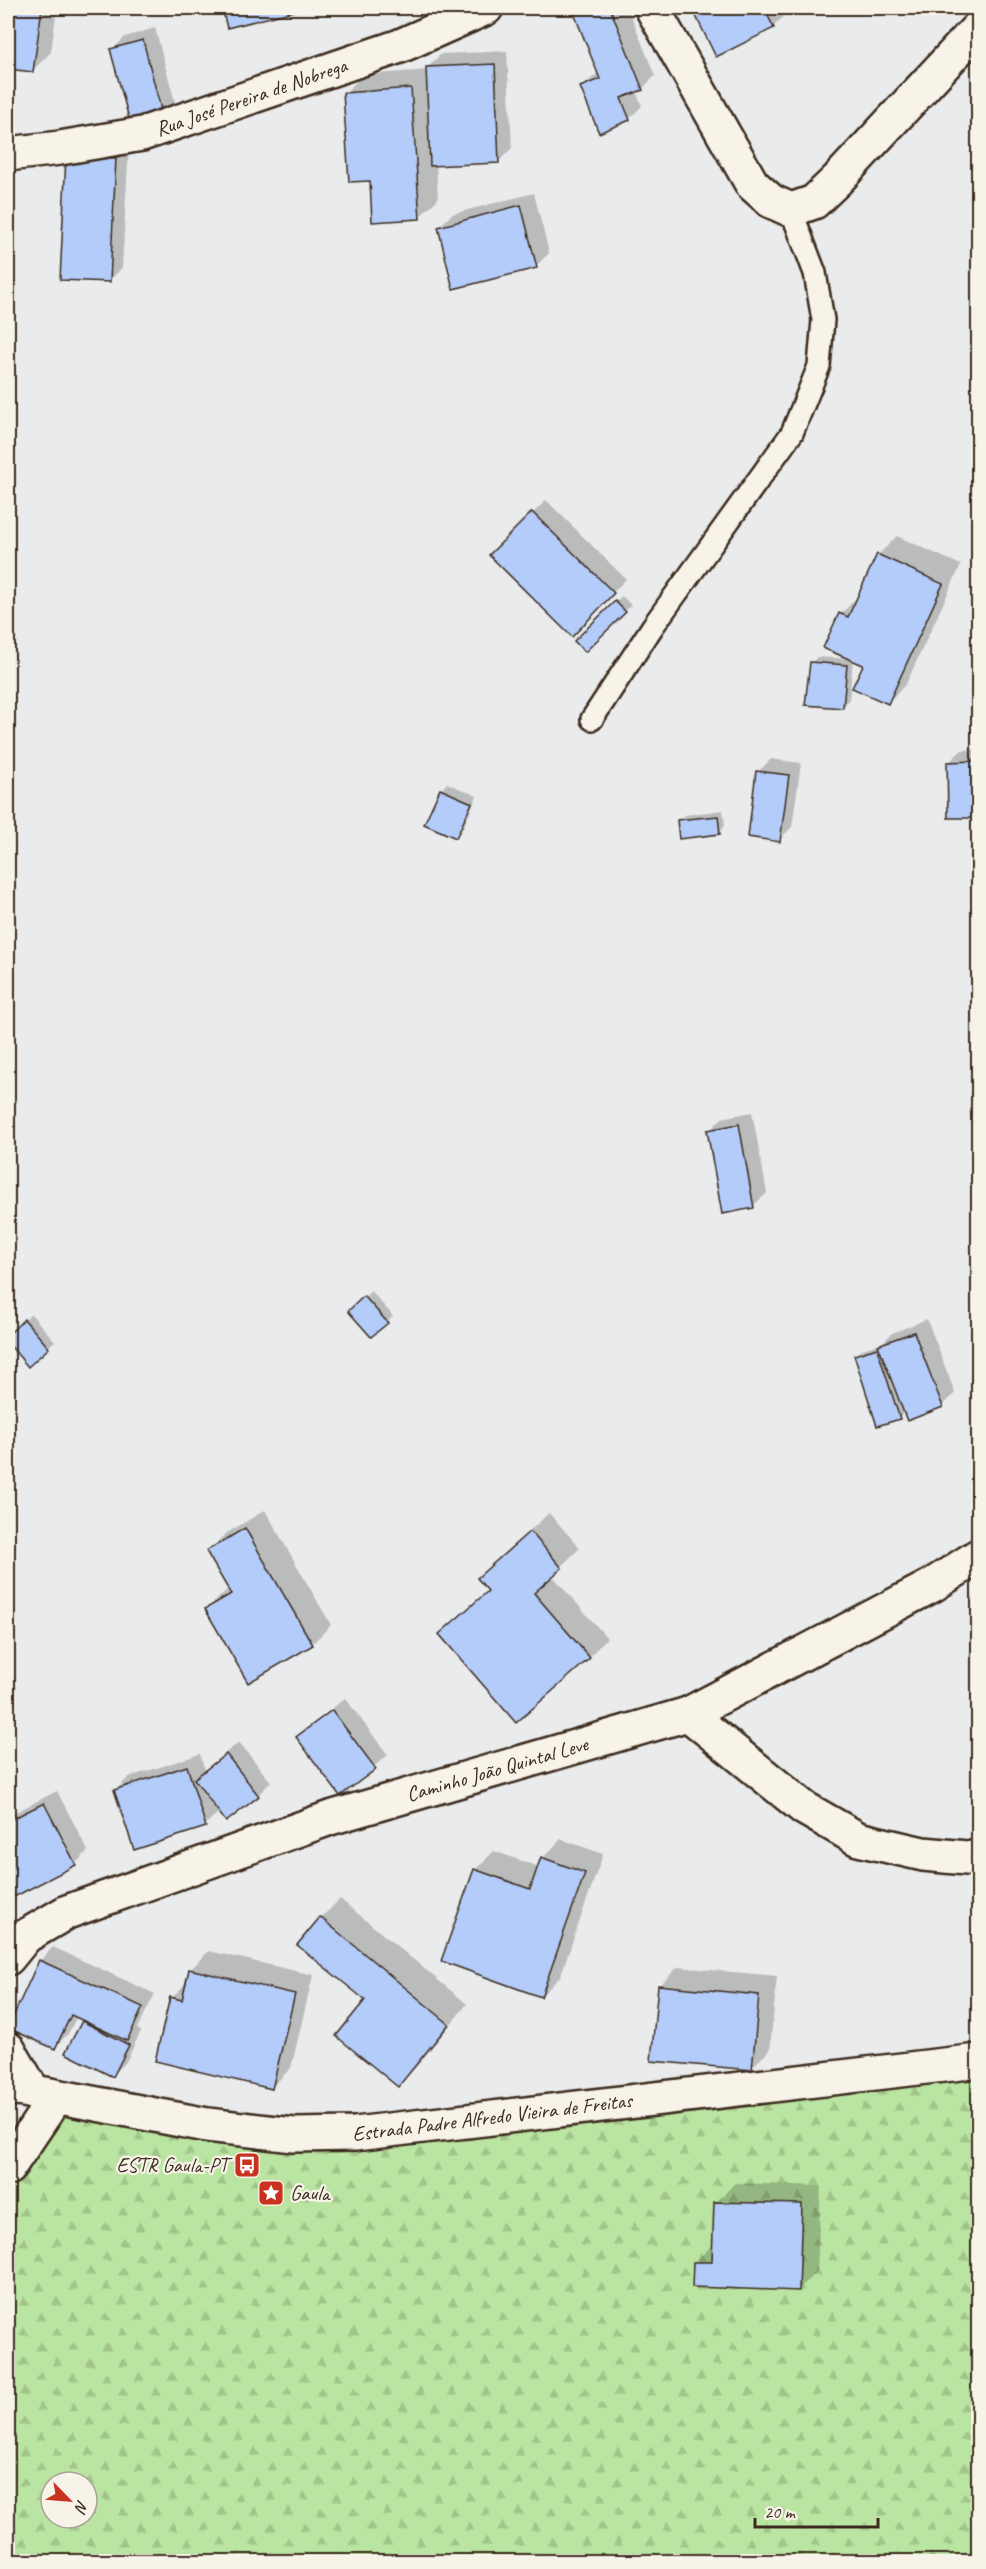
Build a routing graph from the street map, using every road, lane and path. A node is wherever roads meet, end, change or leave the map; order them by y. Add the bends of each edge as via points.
1 (486, 8) edge
2 (652, 8) edge
3 (978, 28) edge
4 (8, 154) edge
5 (791, 210) junction
6 (592, 719) dead end
7 (978, 1556) edge
8 (688, 1714) junction
9 (978, 1860) edge
10 (8, 1958) edge
11 (8, 2049) edge
12 (978, 2061) edge
13 (33, 2092) edge
14 (8, 2168) edge

1 - 4 street, Rua José Pereira de Nobrega via 400,46 142,134
2 - 5 street via 752,184 771,201
3 - 5 street via 837,180 814,202
5 - 6 lane via 815,273 823,320 819,366 792,433 653,626
7 - 8 street, Caminho João Quintal Leve via 931,1586
8 - 9 street via 804,1808 858,1839 923,1854
8 - 10 street, Caminho João Quintal Leve via 330,1818 78,1908 26,1936
11 - 13 street
12 - 13 street, Estrada Padre Alfredo Vieira de Freitas via 356,2134 294,2135 207,2125
13 - 14 street

